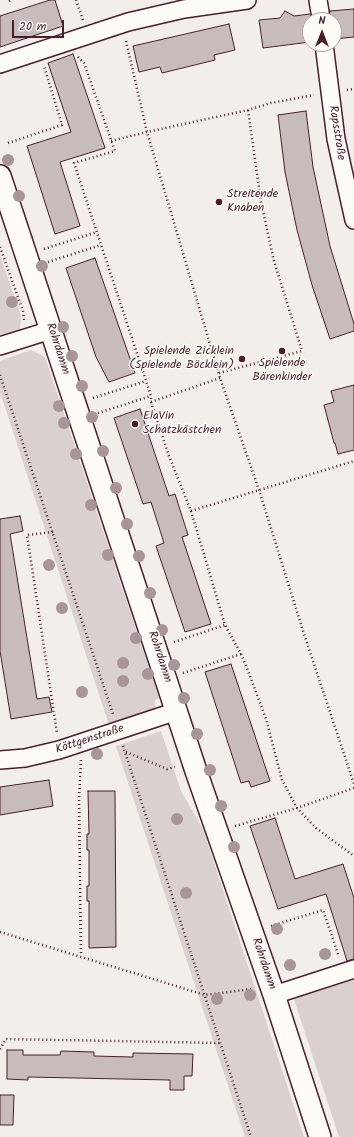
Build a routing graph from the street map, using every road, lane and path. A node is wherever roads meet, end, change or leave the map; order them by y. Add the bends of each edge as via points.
1 (76, 0) edge
2 (248, 0) edge
3 (86, 26) dead end
4 (128, 47) dead end
5 (325, 52) edge
6 (77, 55) dead end
7 (43, 62) dead end
8 (0, 64) edge
9 (330, 92) junction
10 (248, 110) junction
11 (147, 132) junction
12 (111, 141) junction
13 (8, 143) dead end
14 (0, 176) edge
15 (354, 220) edge
16 (97, 232) junction
17 (101, 245) junction
18 (0, 247) edge
19 (43, 250) dead end
20 (47, 262) dead end
21 (24, 321) dead end
22 (50, 330) junction
23 (0, 346) edge
24 (219, 373) junction
25 (0, 375) edge
26 (220, 378) junction
27 (146, 381) junction
28 (151, 396) junction
29 (92, 398) dead end
30 (151, 402) junction
31 (97, 414) dead end
32 (354, 461) edge
33 (259, 490) junction
34 (191, 511) junction
35 (53, 532) junction
36 (225, 625) junction
37 (173, 643) dead end
38 (241, 654) junction
39 (183, 673) dead end
40 (177, 711) junction
41 (114, 718) dead end
42 (122, 742) dead end
43 (59, 750) junction
44 (125, 752) junction
45 (81, 755) dead end
46 (0, 760) edge
47 (178, 766) dead end
48 (354, 784) edge
49 (354, 788) edge
50 (297, 808) junction
51 (234, 827) dead end
52 (354, 856) edge
53 (266, 928) dead end
54 (0, 932) edge
55 (81, 956) junction
56 (340, 960) dead end
57 (354, 969) edge
58 (265, 992) junction
59 (205, 995) junction
60 (221, 1043) junction
61 (0, 1049) edge
62 (251, 1137) edge
63 (320, 1137) edge

1 - 3 path
2 - 8 street via 184,9 128,22
4 - 11 path
5 - 9 street, Rapsstraße
6 - 12 path via 84,63
7 - 13 path via 62,125
9 - 10 path
9 - 15 street, Rapsstraße via 336,139
10 - 11 path
10 - 24 path via 264,217 274,261 302,351
11 - 12 path
11 - 24 path
12 - 16 path via 115,151 74,163
14 - 22 main road, Rohrdamm
16 - 17 path
16 - 19 path
17 - 20 path
17 - 27 path
18 - 21 path
22 - 23 street
22 - 40 main road, Rohrdamm
24 - 26 path
25 - 35 path
26 - 30 path
26 - 33 path
27 - 28 path
27 - 29 path
28 - 30 path
28 - 31 path
30 - 34 path
32 - 33 path
33 - 34 path
33 - 48 path
34 - 36 path
35 - 41 path
35 - 43 path via 27,535
36 - 37 path
36 - 38 path
38 - 39 path
38 - 50 path via 266,719 282,780
40 - 43 street, Köttgenstraße
40 - 58 main road, Rohrdamm
42 - 44 path
43 - 46 street, Köttgenstraße via 25,758
44 - 47 path via 167,770
44 - 59 path
45 - 55 path via 78,798
49 - 50 path
50 - 51 path
50 - 52 path via 316,828
53 - 56 path via 323,910
54 - 55 path
55 - 59 path
57 - 58 street
58 - 59 path
58 - 63 main road, Rohrdamm
59 - 60 path
60 - 61 path via 6,1039
60 - 62 path

